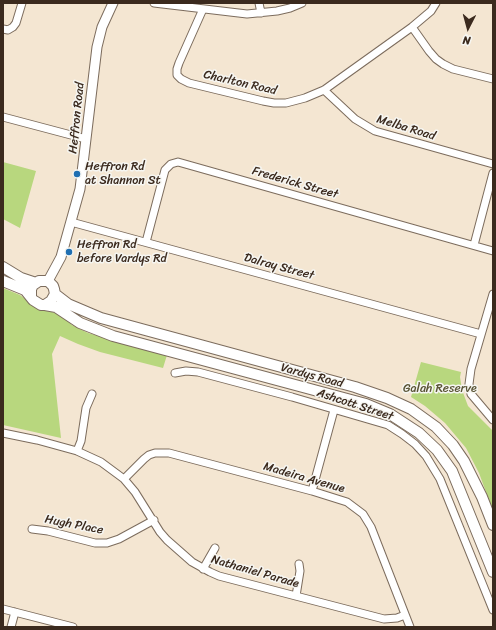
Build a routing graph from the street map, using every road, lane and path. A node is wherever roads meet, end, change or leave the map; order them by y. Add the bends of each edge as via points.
1 (22, 3) edge
2 (113, 3) edge
3 (154, 3) edge
4 (259, 3) edge
5 (302, 3) edge
6 (436, 3) edge
7 (203, 9) junction
8 (261, 13) junction
9 (412, 27) junction
10 (6, 29) edge
11 (493, 79) edge
12 (324, 90) junction
13 (3, 117) edge
14 (86, 139) junction
15 (493, 164) edge
16 (493, 174) edge
17 (71, 222) junction
18 (146, 242) junction
19 (474, 245) junction
20 (493, 251) edge
21 (3, 267) edge
22 (3, 281) edge
23 (48, 281) junction
24 (36, 283) junction
25 (55, 294) junction
26 (493, 294) edge
27 (31, 297) junction
28 (45, 305) junction
29 (481, 334) junction
30 (175, 373) dead end
31 (92, 394) dead end
32 (334, 410) junction
33 (493, 420) edge
34 (3, 434) edge
35 (77, 451) junction
36 (124, 479) junction
37 (312, 491) junction
38 (154, 520) junction
39 (493, 525) edge
40 (32, 529) dead end
41 (215, 548) dead end
42 (299, 564) dead end
43 (203, 569) junction
44 (493, 572) edge
45 (296, 596) junction
46 (3, 609) edge
47 (493, 610) edge
48 (16, 612) junction
49 (405, 614) junction
50 (11, 627) edge
51 (74, 627) edge
52 (410, 627) edge

1 - 10 street via 16,23
2 - 14 street, Heffron Road via 102,27 97,47
3 - 7 street
4 - 8 street
5 - 8 street via 290,8
6 - 9 street, Charlton Road via 431,11
7 - 8 street
7 - 12 street, Charlton Road via 177,69 177,75 181,80 274,103 296,101
9 - 11 street via 429,51 443,64
9 - 12 street, Charlton Road
12 - 15 street, Melba Road via 355,119 375,131
13 - 14 street
14 - 17 street, Heffron Road via 82,180
16 - 19 street
17 - 18 street, Dalray Street
17 - 23 street, Heffron Road via 61,257
18 - 19 street, Frederick Street via 165,170 178,162
18 - 29 street, Dalray Street
19 - 20 street, Frederick Street
21 - 24 main road via 21,278
22 - 27 main road via 25,290
23 - 24 main road
23 - 25 main road via 53,286
24 - 27 main road via 31,289
25 - 28 main road
25 - 39 main road, Vardys Road via 68,304 106,320 355,387 411,409 436,427 453,445 464,461
26 - 29 street
27 - 28 main road via 37,303
28 - 44 main road, Vardys Road via 56,307 80,323 113,336 366,404 390,414 419,433 452,471
29 - 33 street via 470,375 470,388 471,394
30 - 32 street, Ashcott Street via 198,372
31 - 35 street via 86,408
32 - 37 street
32 - 47 street, Ashcott Street via 388,425 415,444 426,456 440,479
34 - 35 street, Nathaniel Parade
35 - 36 street, Nathaniel Parade via 101,462
36 - 37 street, Madeira Avenue via 149,455 169,453
36 - 38 street, Nathaniel Parade
37 - 49 street, Madeira Avenue via 347,502 363,514 371,527
38 - 40 street, Hugh Place via 112,542 100,543
38 - 43 street, Nathaniel Parade via 167,540
41 - 43 street
42 - 45 street
43 - 45 street, Nathaniel Parade via 219,576
45 - 49 street, Nathaniel Parade via 384,619
46 - 48 street
48 - 50 street
48 - 51 street
49 - 52 street, Madeira Avenue

